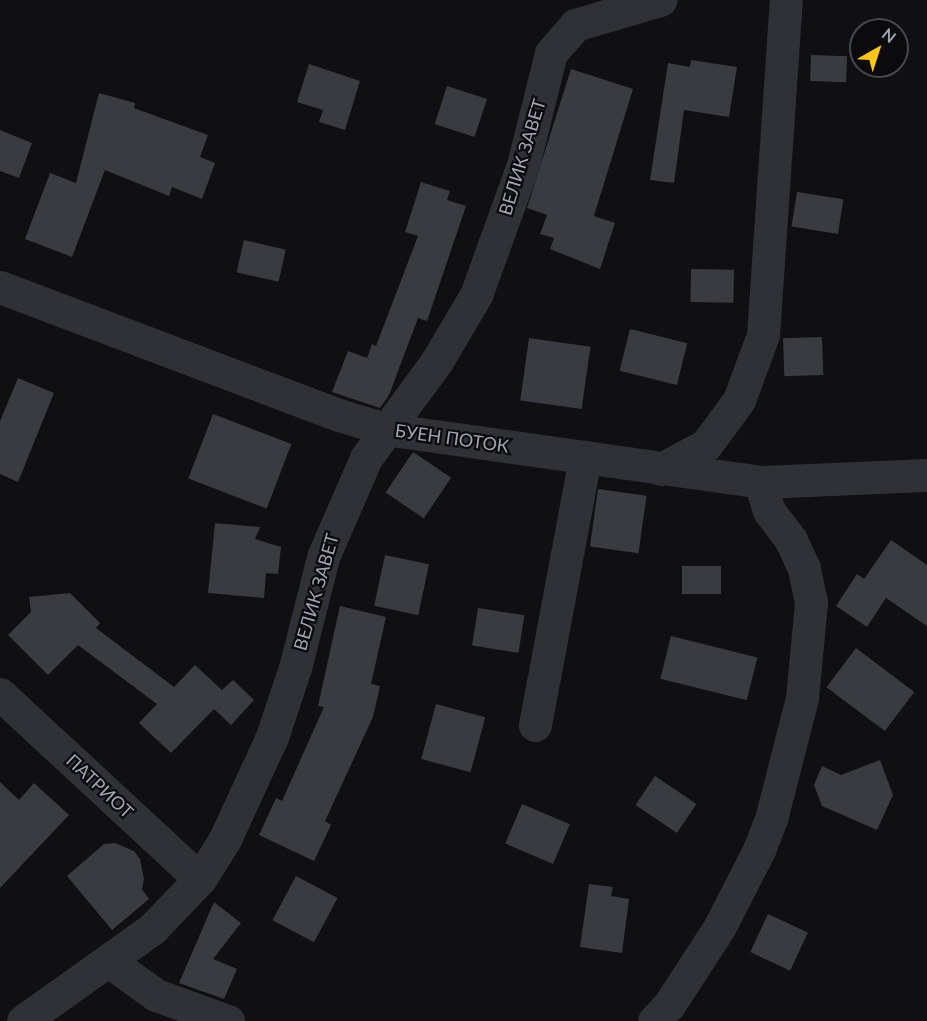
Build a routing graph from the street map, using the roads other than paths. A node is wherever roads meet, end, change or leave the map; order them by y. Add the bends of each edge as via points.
1 (660, 0) edge
2 (786, 0) edge
3 (0, 287) edge
4 (386, 429) junction
5 (585, 457) junction
6 (661, 469) junction
7 (927, 475) edge
8 (760, 482) junction
9 (0, 694) edge
10 (535, 725) dead end
11 (200, 879) junction
12 (110, 962) junction
13 (23, 1021) edge
14 (228, 1021) edge
15 (654, 1021) edge

1 - 4 street, ВЕЛИК ЗАВЕТ via 575,25 550,53 523,165 476,295 437,361
2 - 6 street via 763,334 739,400 706,445
3 - 4 street, БУЕН ПОТОК via 339,415
4 - 5 street, БУЕН ПОТОК
4 - 11 street, ВЕЛИК ЗАВЕТ via 366,458 335,526 272,737 225,838
5 - 6 street, БУЕН ПОТОК
5 - 10 street
6 - 8 street, БУЕН ПОТОК
7 - 8 street, БУЕН ПОТОК
8 - 15 street via 769,511 791,540 804,568 810,602 802,698 771,819 759,850 719,928 669,1005
9 - 11 street, ПАТРИОТ
11 - 12 street, ВЕЛИК ЗАВЕТ via 176,908
12 - 13 street, ВЕЛИК ЗАВЕТ
12 - 14 street via 156,995

